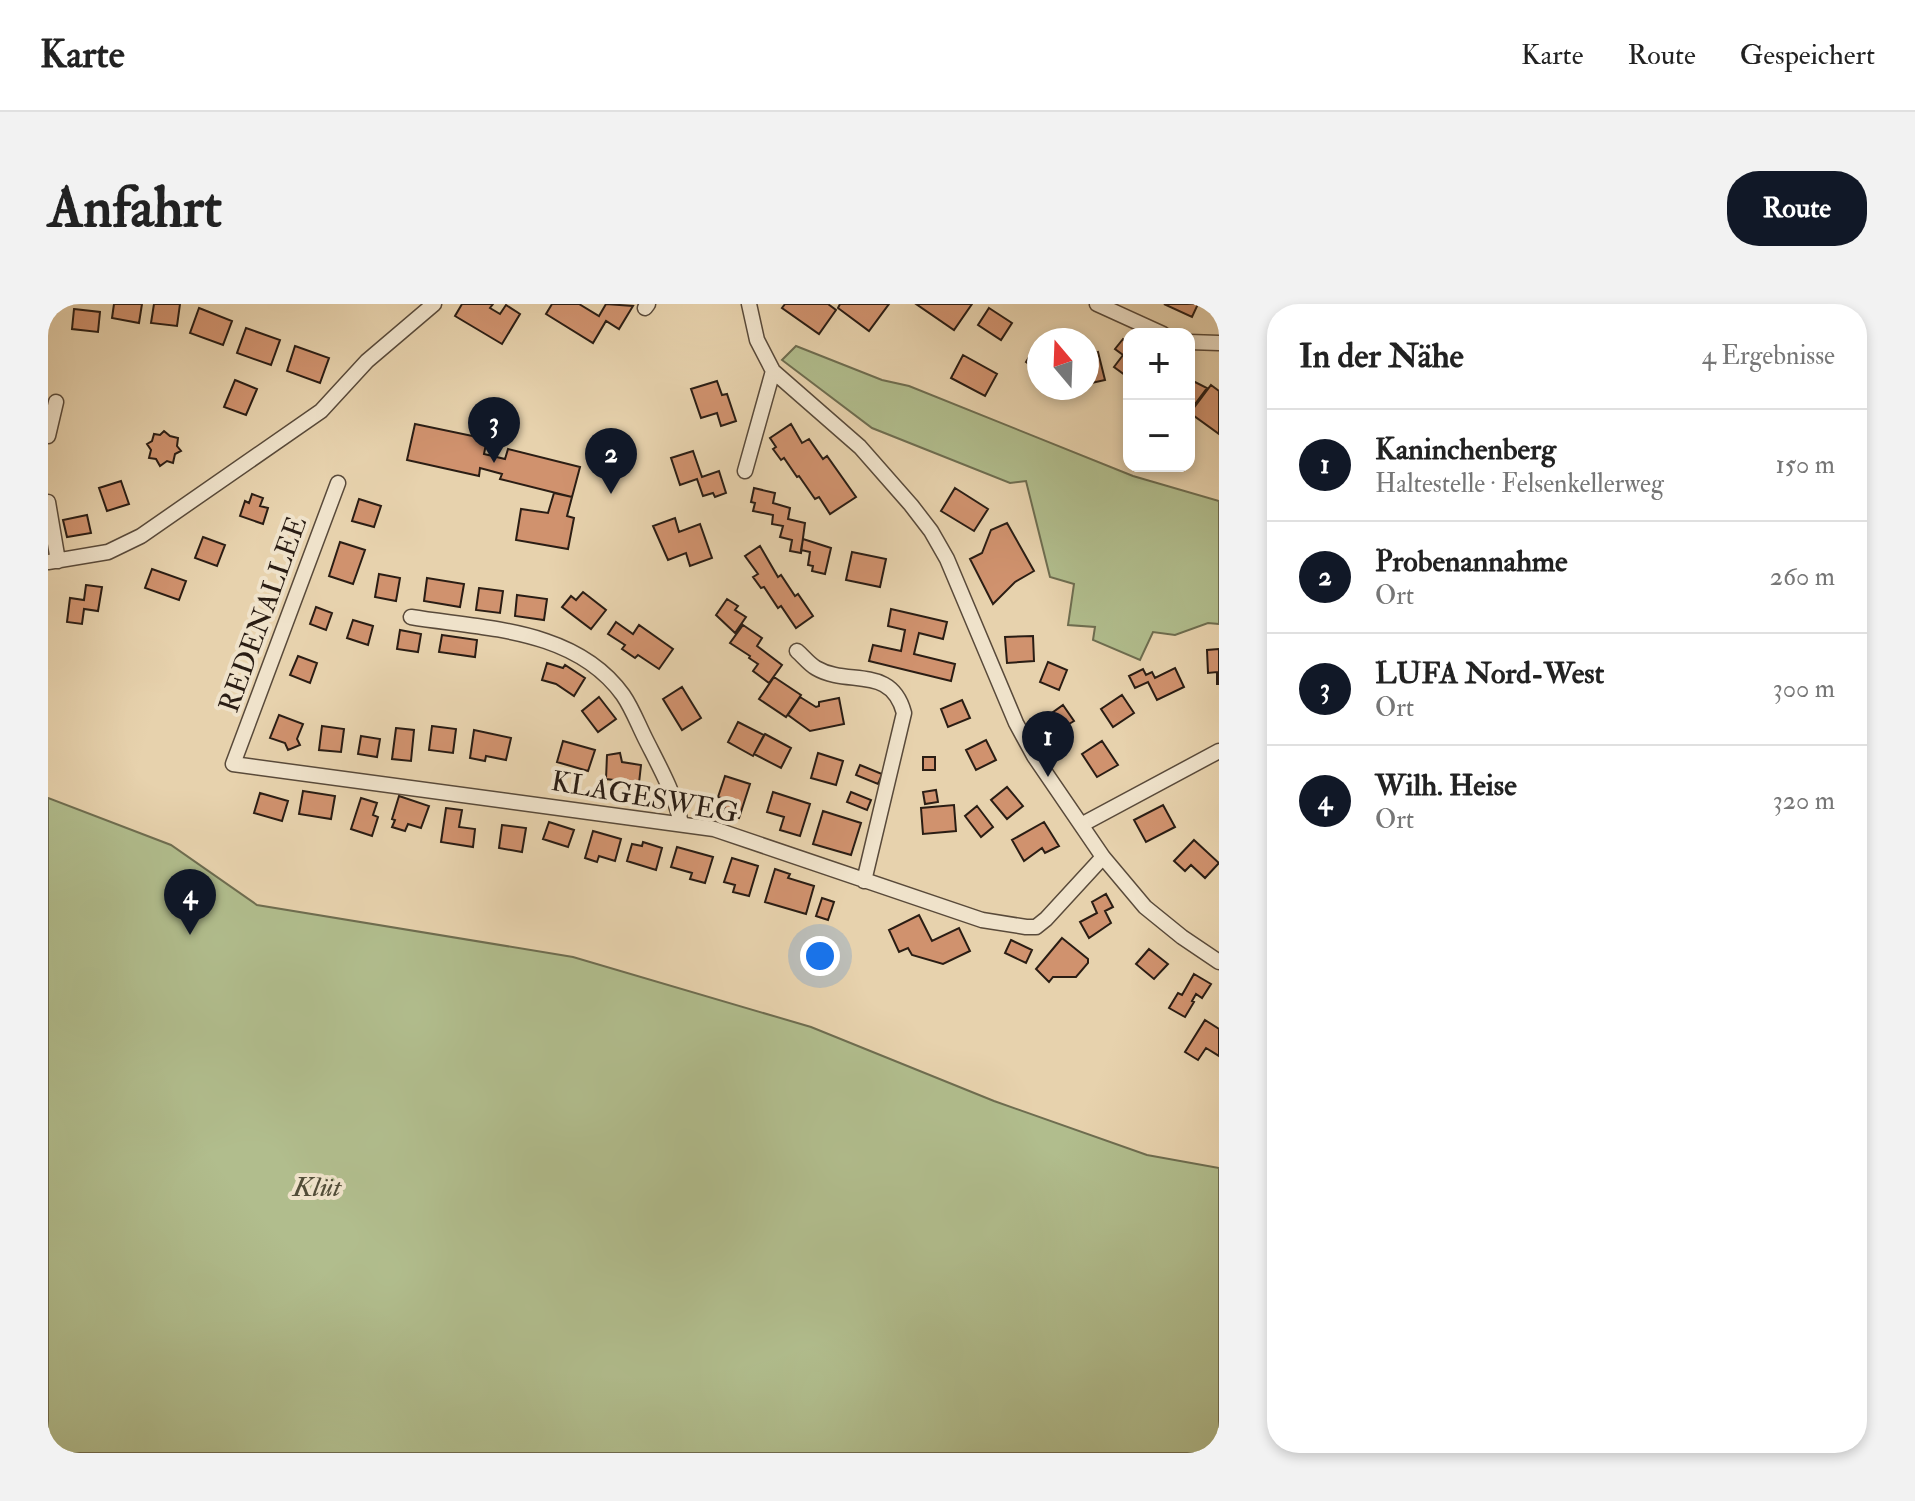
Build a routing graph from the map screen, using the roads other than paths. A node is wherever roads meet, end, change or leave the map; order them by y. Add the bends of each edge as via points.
1 (434, 304) edge
2 (749, 304) edge
3 (1097, 304) edge
4 (1150, 328) edge
5 (1195, 342) edge
6 (1219, 343) edge
7 (773, 371) junction
8 (56, 402) dead end
9 (48, 436) edge
10 (745, 471) dead end
11 (338, 483) dead end
12 (48, 502) edge
13 (53, 561) edge
14 (411, 617) dead end
15 (797, 651) dead end
16 (1219, 751) edge
17 (233, 764) joint
18 (681, 823) junction
19 (1081, 825) junction
20 (1103, 857) junction
21 (864, 881) junction
22 (1219, 962) edge

1 - 13 street via 367,361 321,411 141,536 108,552
2 - 7 street via 757,340
3 - 4 street
5 - 6 street
7 - 10 street
7 - 19 street via 860,447 931,531 1016,723
8 - 9 street
11 - 17 street, REDENALLEE
12 - 13 street
14 - 18 street via 534,637 559,644 593,664 623,695 676,799
15 - 21 street via 817,669 885,684 900,697 904,713
16 - 19 street
17 - 18 street, KLAGESWEG
18 - 21 street, KLAGESWEG via 714,829
19 - 20 street
20 - 21 street, KLAGESWEG via 1036,927 982,920
20 - 22 street via 1145,907

